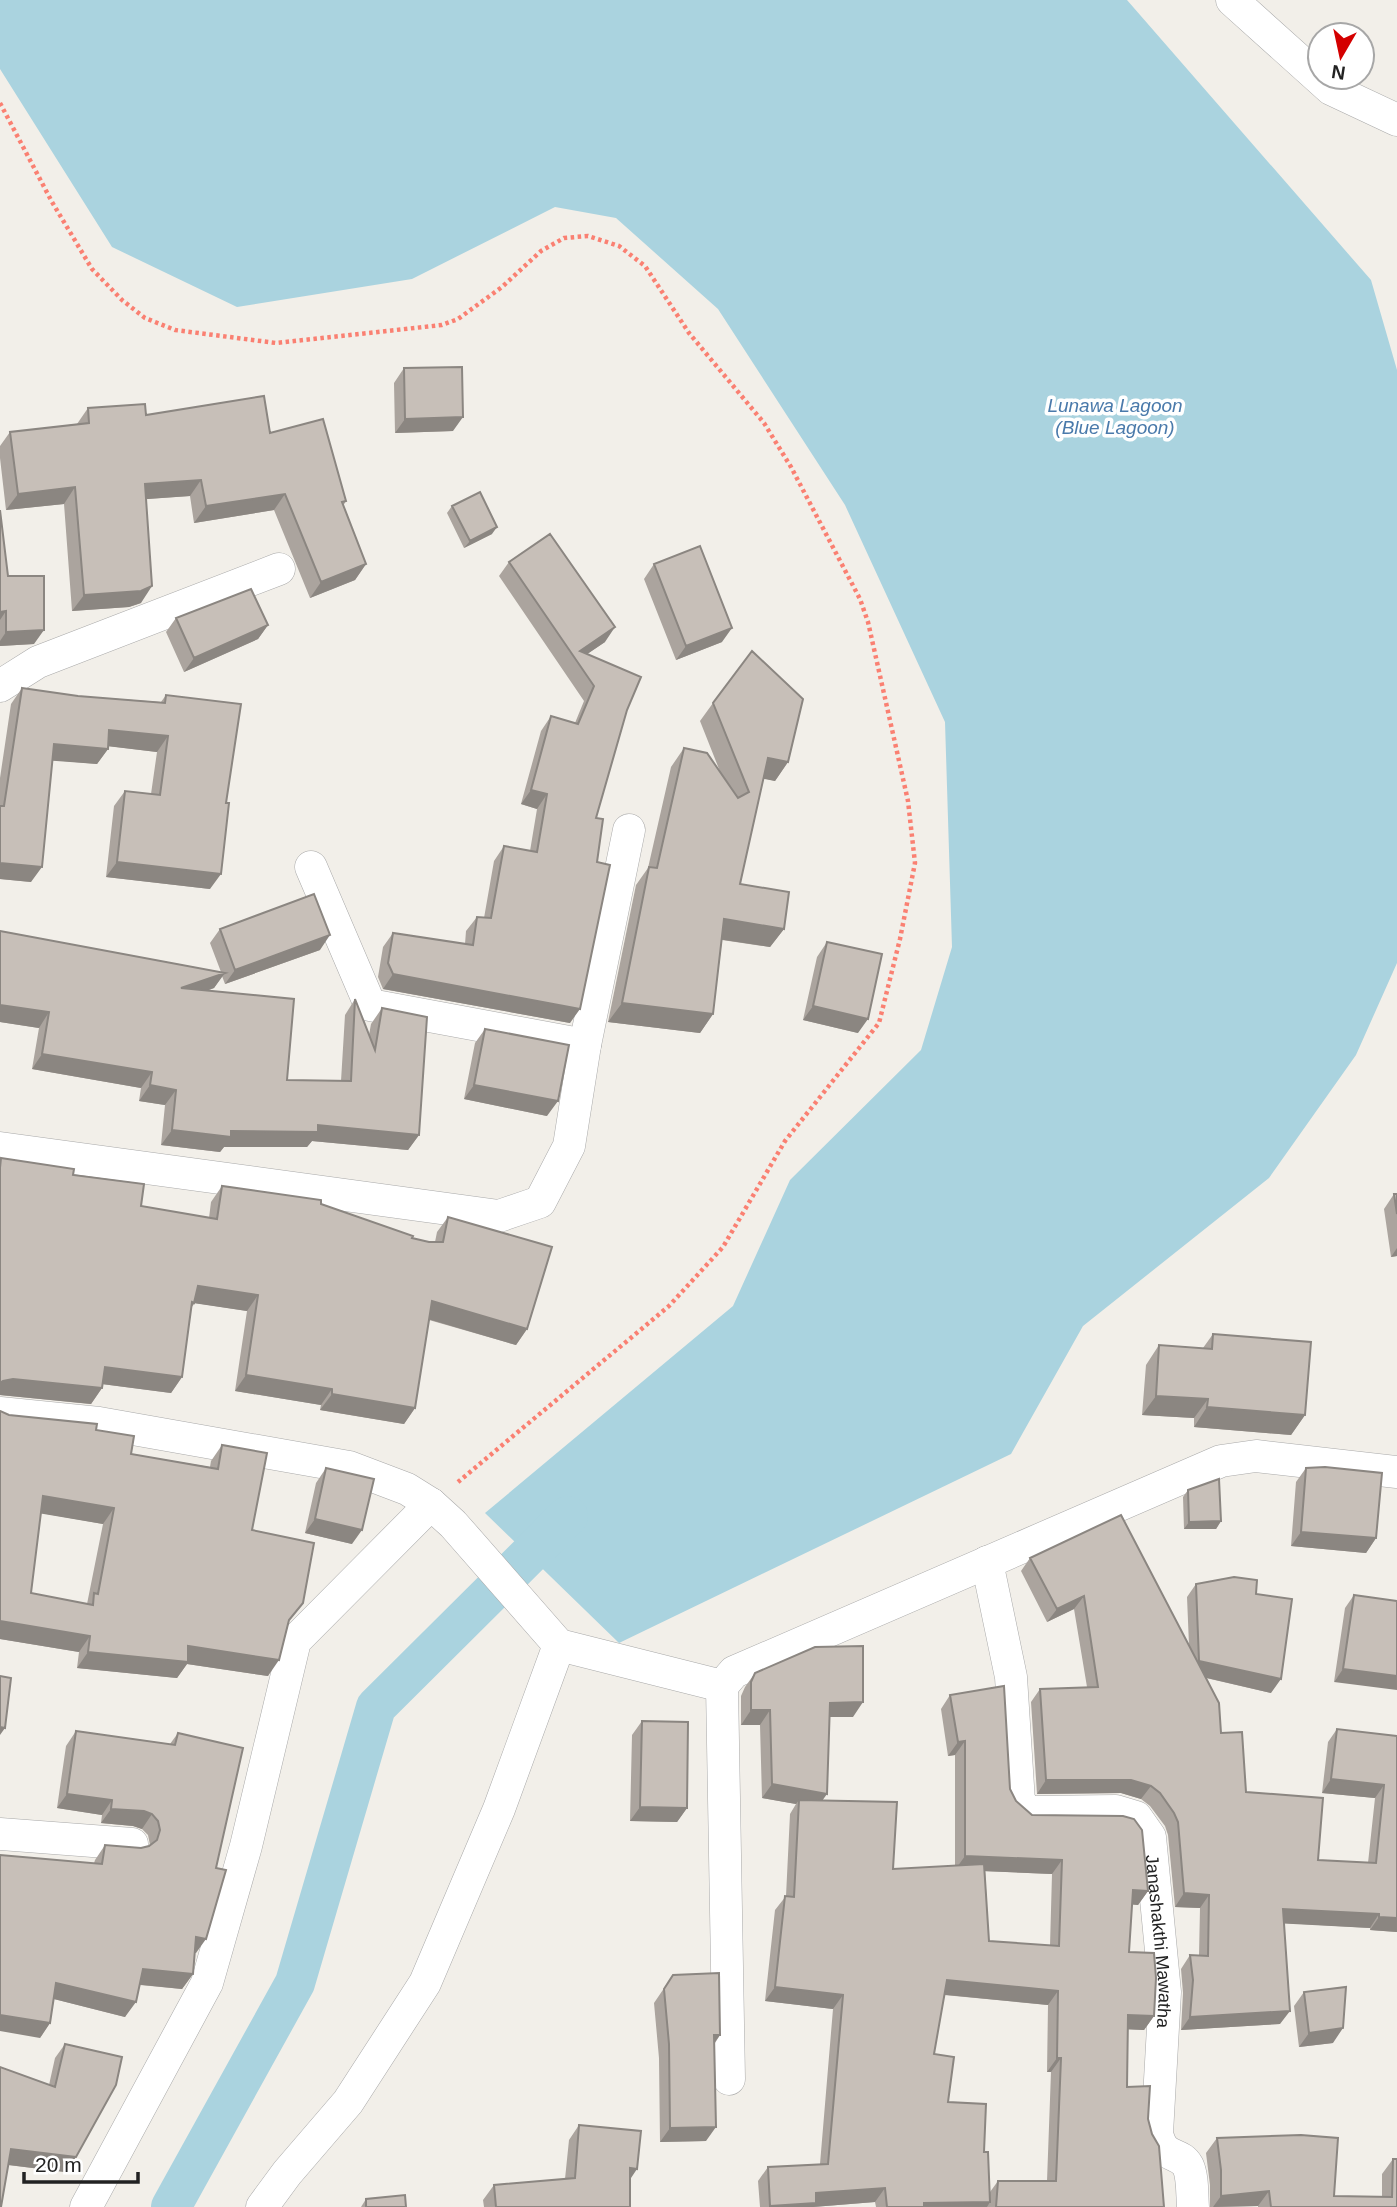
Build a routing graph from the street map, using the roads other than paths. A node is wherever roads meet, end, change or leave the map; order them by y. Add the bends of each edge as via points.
1 (1232, 0) edge
2 (1397, 120) edge
3 (279, 569) dead end
4 (0, 686) edge
5 (629, 830) dead end
6 (311, 867) dead end
7 (585, 1045) junction
8 (0, 1148) edge
9 (0, 1413) edge
10 (1397, 1472) edge
11 (442, 1514) junction
12 (987, 1562) junction
13 (553, 1639) junction
14 (722, 1686) junction
15 (0, 1834) edge
16 (132, 1844) edge
17 (729, 2079) dead end
18 (86, 2207) edge
19 (262, 2207) edge
20 (1193, 2207) edge

1 - 2 street via 1332,89
3 - 4 street via 38,662
5 - 7 street
6 - 7 street via 370,1005
7 - 8 street via 569,1146 540,1202 499,1216
9 - 11 street via 99,1423 349,1467 407,1489
10 - 12 street via 1256,1456 1221,1461
11 - 13 street
11 - 18 street via 295,1641 246,1846 207,1983
12 - 14 street via 734,1672
12 - 20 street, Janashakthi Mawatha via 1011,1678 1019,1802 1030,1812 1116,1811 1136,1817 1150,1837 1165,1992 1157,2133 1164,2151 1186,2162
13 - 14 street
13 - 19 street via 499,1809 425,1983 348,2102
14 - 17 street
15 - 16 street

